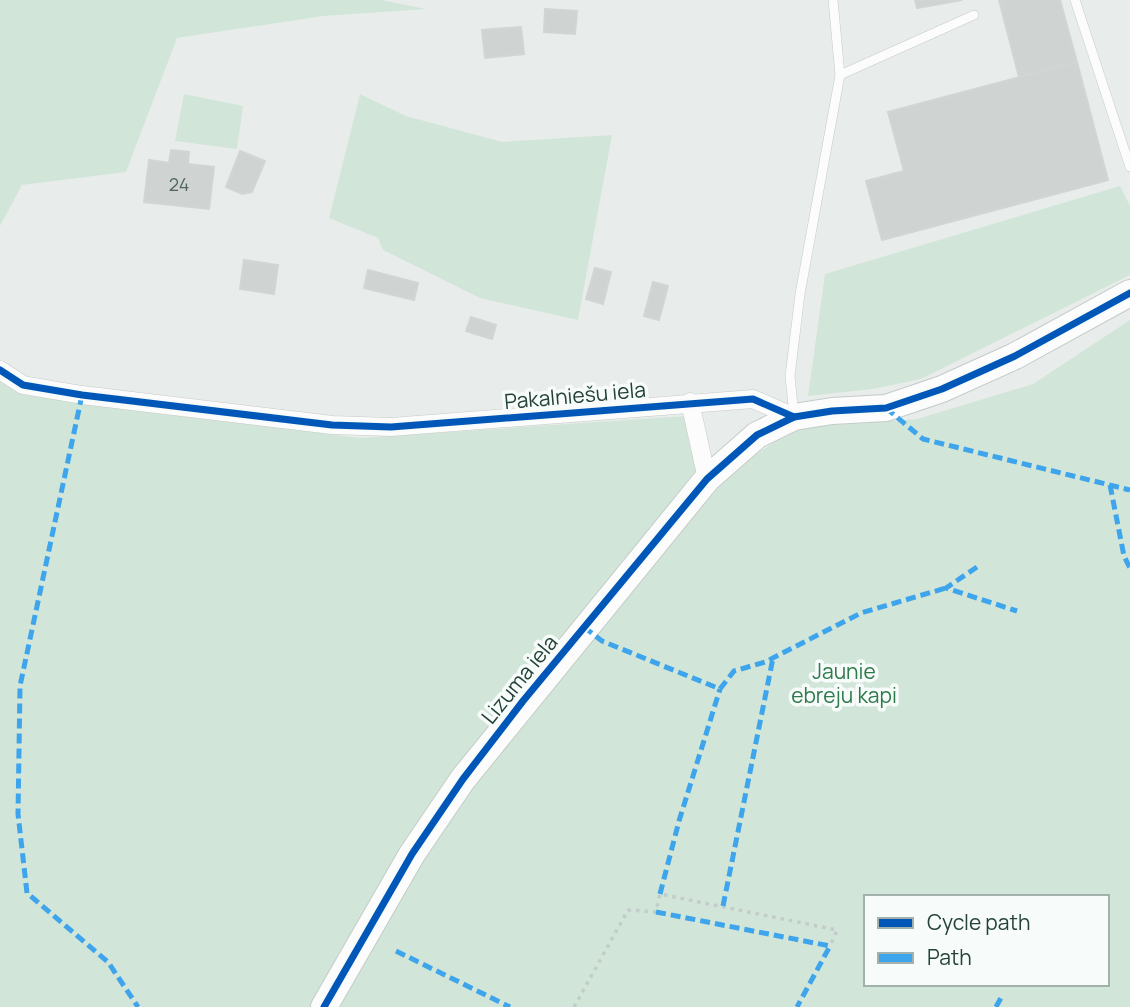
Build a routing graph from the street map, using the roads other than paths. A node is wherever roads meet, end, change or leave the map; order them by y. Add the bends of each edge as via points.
1 (833, 0) edge
2 (1075, 0) edge
3 (974, 15) dead end
4 (840, 75) junction
5 (1130, 167) edge
6 (1130, 293) edge
7 (0, 370) edge
8 (690, 402) junction
9 (794, 417) junction
10 (707, 479) junction
11 (324, 1007) edge

1 - 4 lane
2 - 5 lane
3 - 4 lane
4 - 9 lane via 800,294 790,376
6 - 9 street via 1015,356 942,389 886,408
7 - 8 street, Pakalniešu iela via 23,385 82,396 332,425 391,427
8 - 9 street, Pakalniešu iela via 753,399
8 - 10 street
9 - 10 street, Lizuma iela via 757,435
10 - 11 street, Lizuma iela via 463,779 411,855

